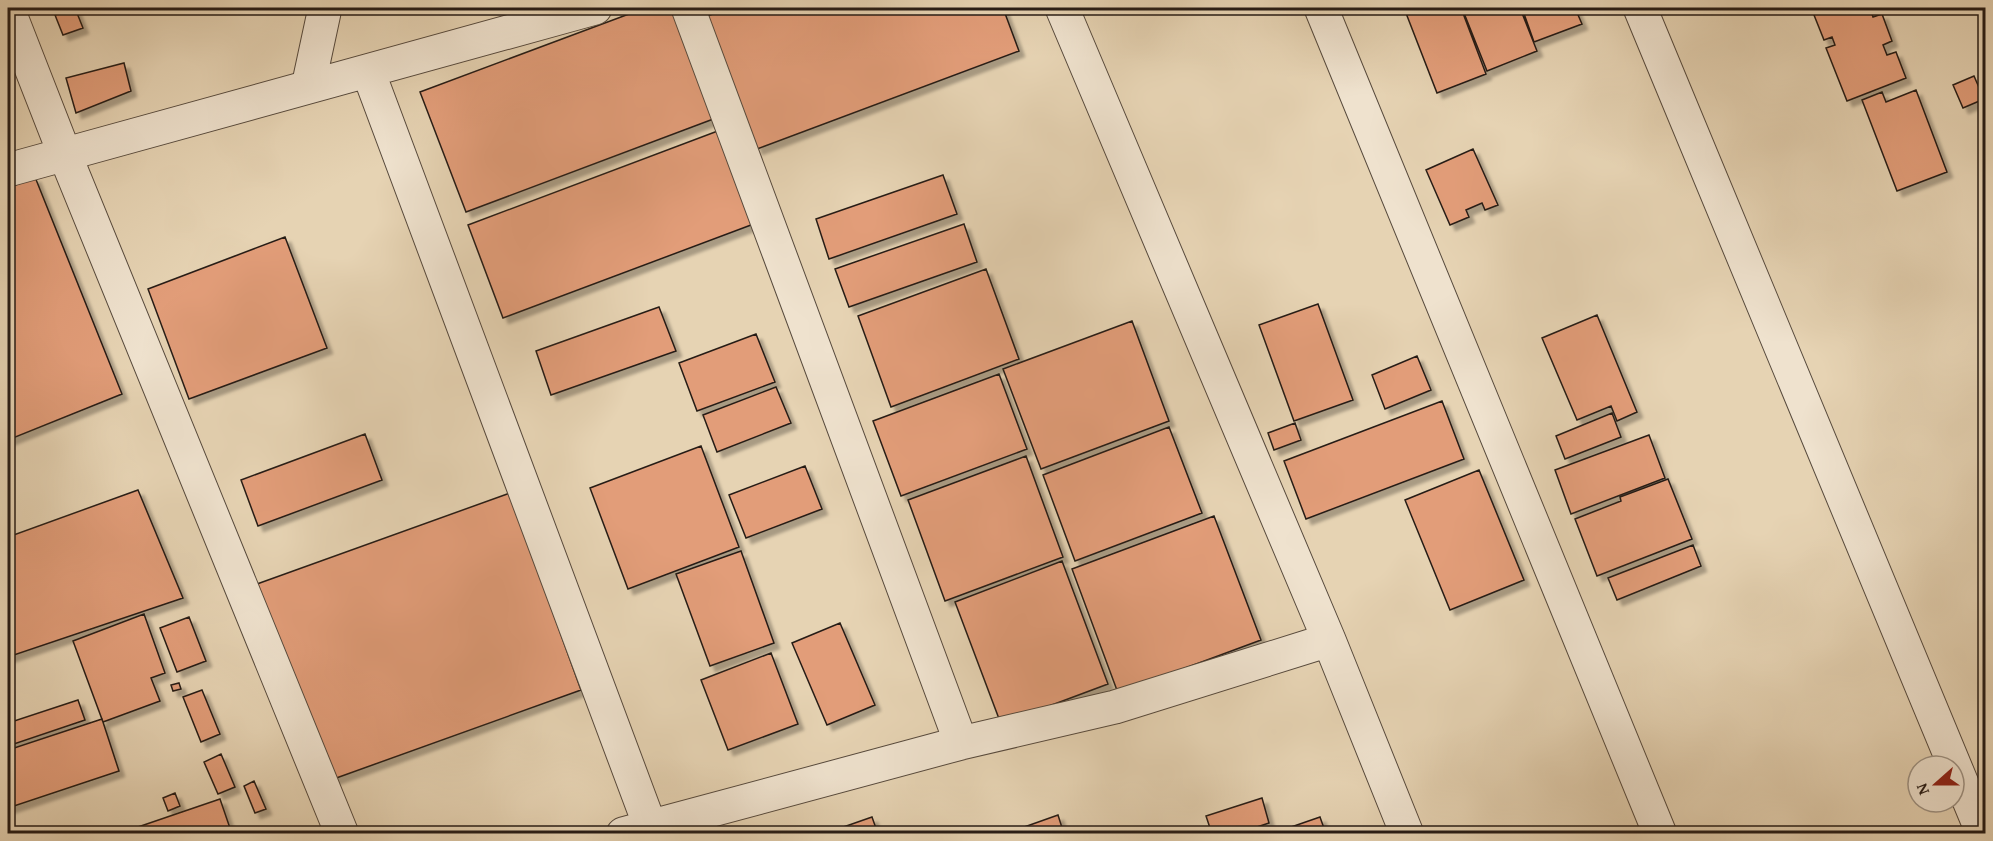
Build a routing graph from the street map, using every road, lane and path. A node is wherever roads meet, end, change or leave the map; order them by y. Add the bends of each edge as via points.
1 (325, 8) edge
2 (595, 8) edge
3 (688, 8) edge
4 (1062, 8) edge
5 (1322, 8) edge
6 (1640, 8) edge
7 (8, 9) edge
8 (368, 71) junction
9 (308, 87) junction
10 (65, 154) junction
11 (8, 170) edge
12 (1329, 640) junction
13 (961, 743) junction
14 (637, 830) edge
15 (342, 834) edge
16 (1407, 834) edge
17 (1660, 834) edge
18 (1983, 834) edge

1 - 9 street
2 - 8 street
3 - 13 street
4 - 12 street
5 - 17 street
6 - 18 street
7 - 10 street
8 - 9 street
8 - 14 street
9 - 10 street
10 - 11 street
10 - 15 street
12 - 13 street via 1115,707
12 - 16 street
13 - 14 street

